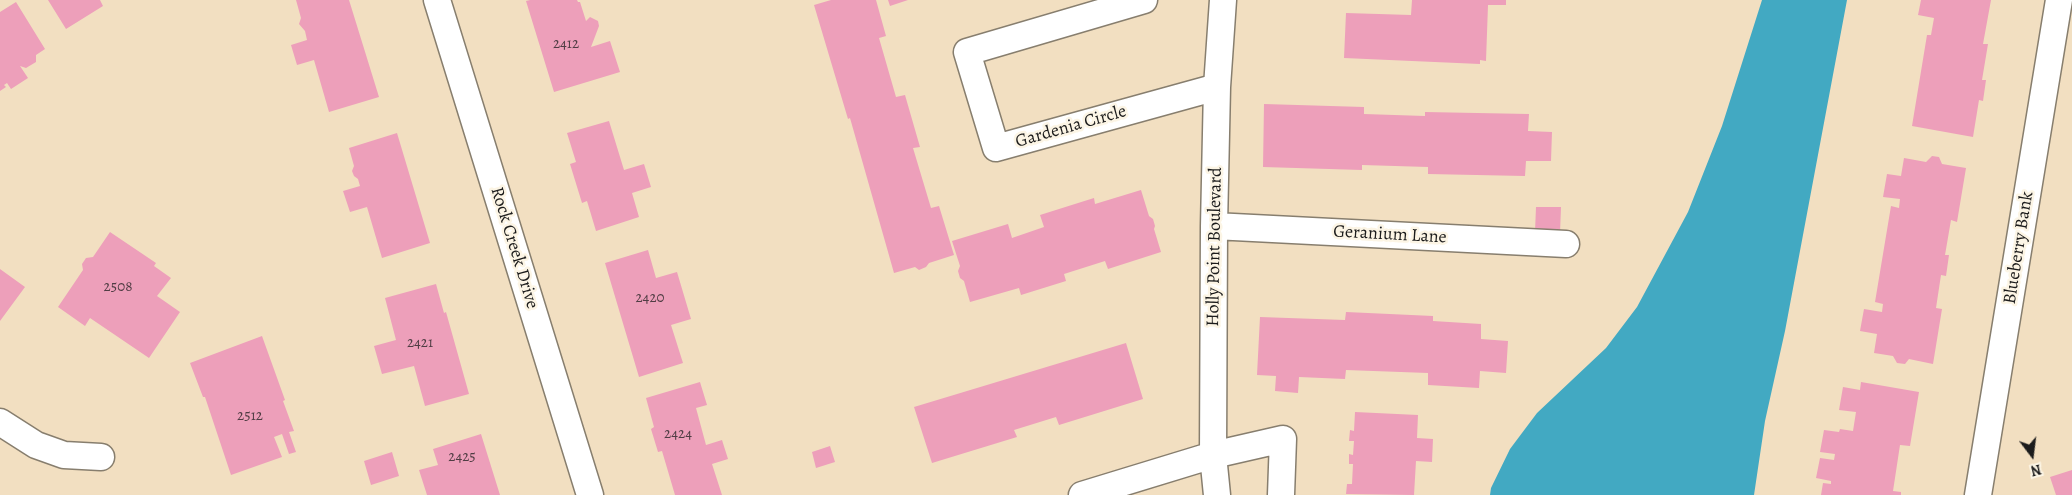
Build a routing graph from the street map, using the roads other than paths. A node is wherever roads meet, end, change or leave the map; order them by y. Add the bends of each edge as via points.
1 (437, 0) edge
2 (1144, 0) edge
3 (1223, 0) edge
4 (2059, 0) edge
5 (1218, 87) junction
6 (1214, 226) junction
7 (1566, 244) dead end
8 (0, 422) edge
9 (1213, 455) junction
10 (101, 457) dead end
11 (1983, 489) edge
12 (590, 495) edge
13 (1082, 495) edge
14 (1217, 495) edge
15 (1281, 495) edge

1 - 12 street, Rock Creek Drive
2 - 5 street, Gardenia Circle via 967,52 996,148
3 - 5 street, Holly Point Boulevard
4 - 11 street, Blueberry Bank
5 - 6 street, Holly Point Boulevard
6 - 7 street, Geranium Lane
6 - 9 street, Holly Point Boulevard
8 - 10 street via 36,445 64,455
9 - 13 street
9 - 14 street, Holly Point Boulevard
9 - 15 street via 1283,440

